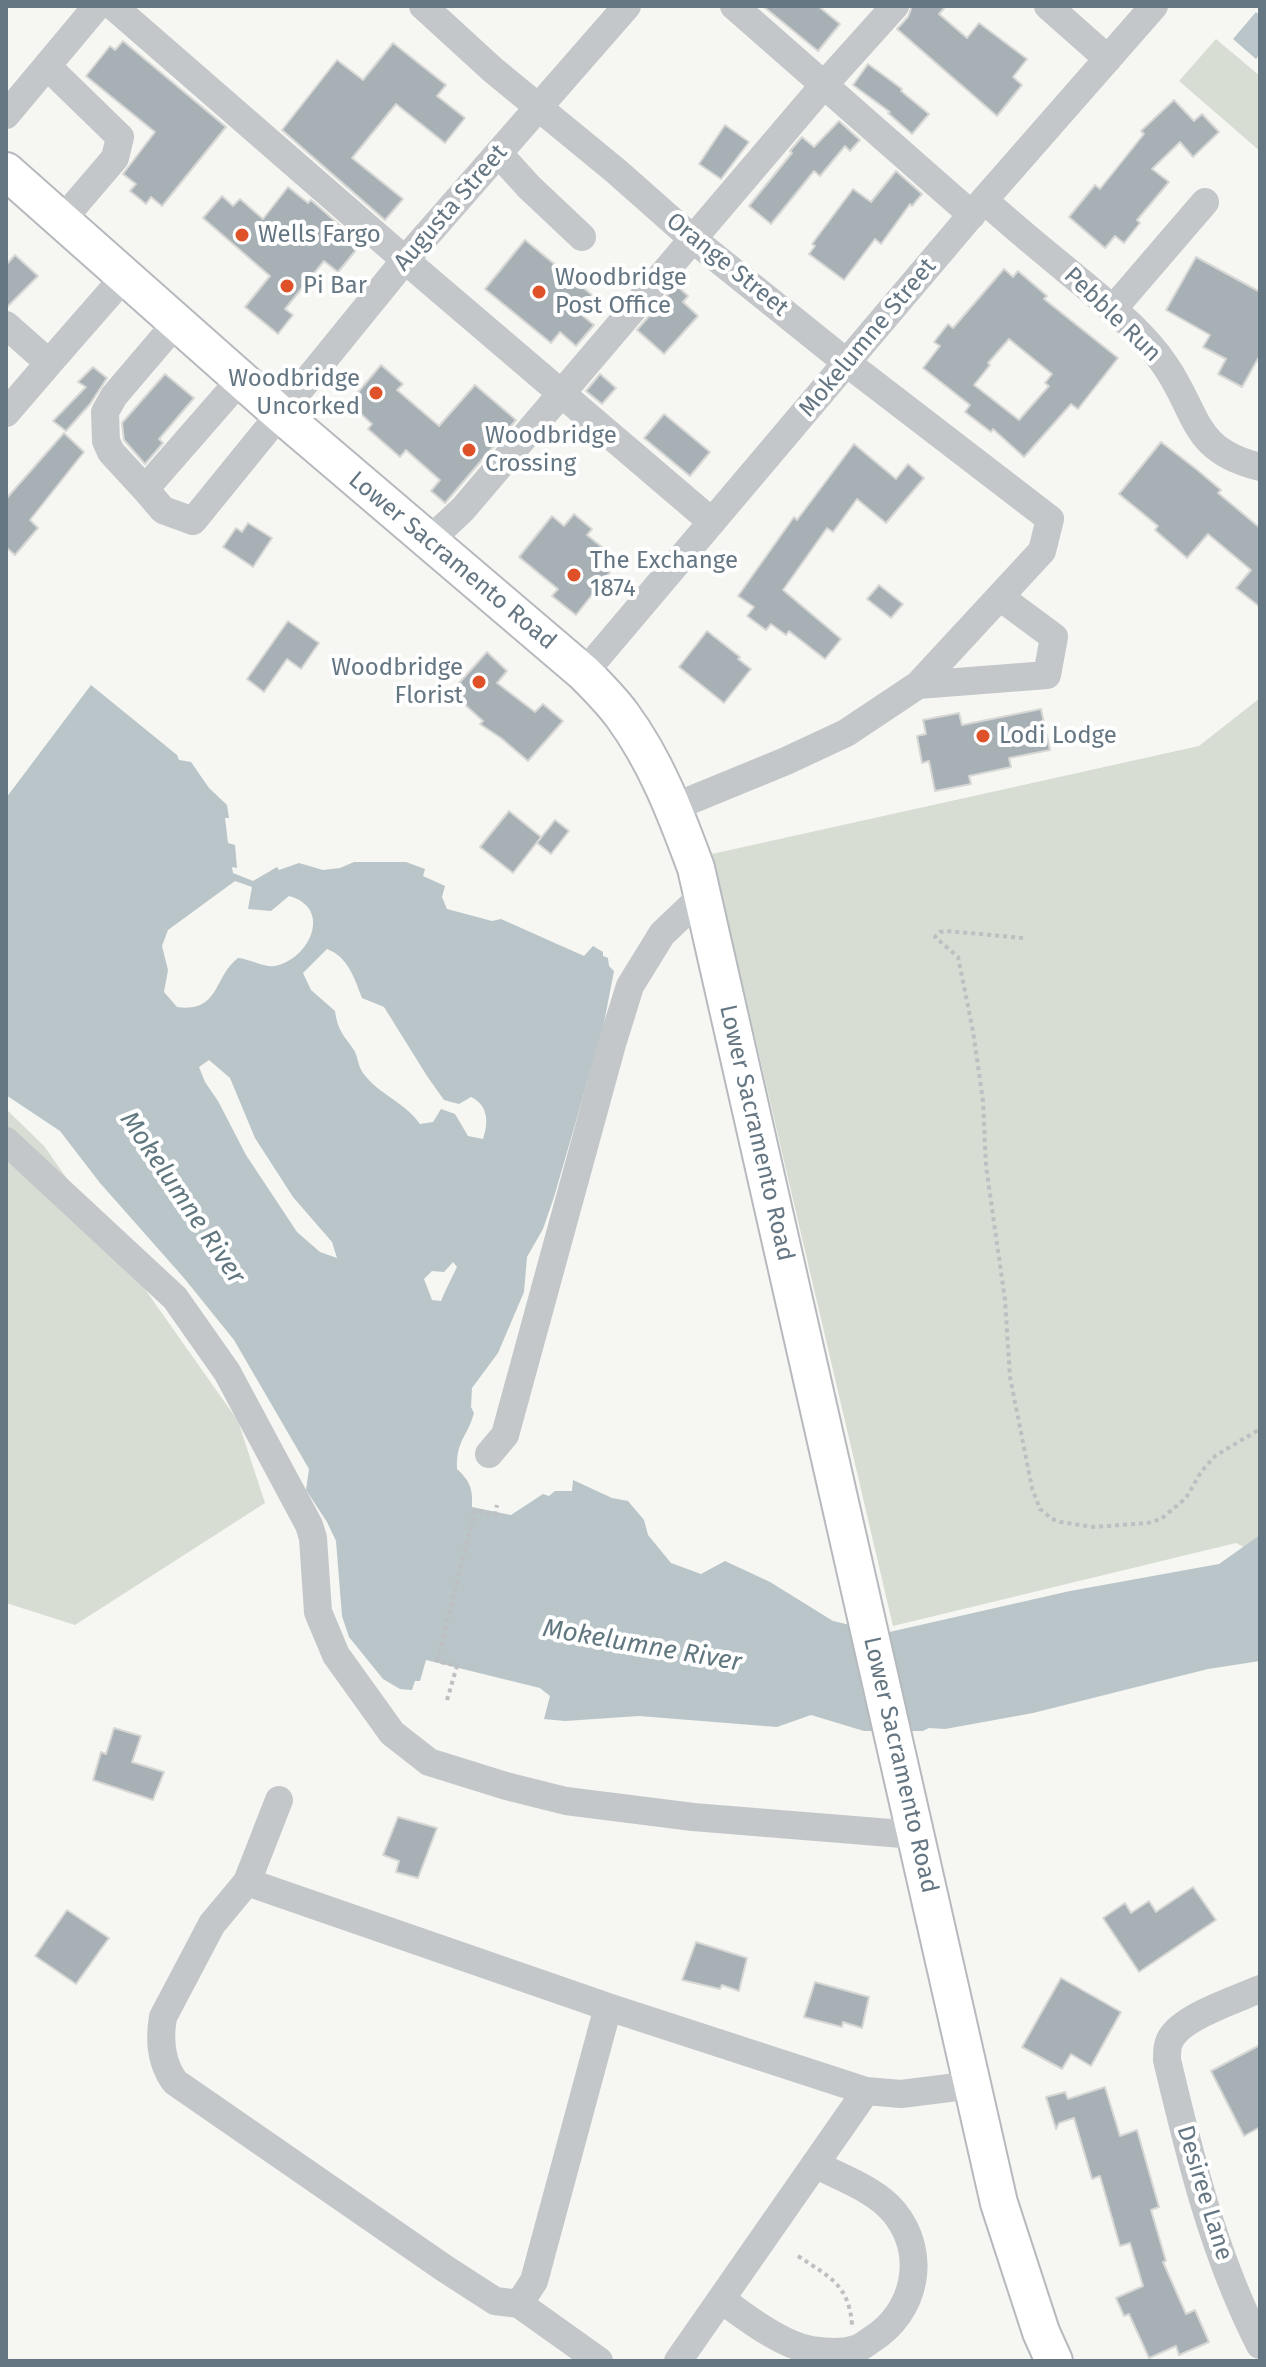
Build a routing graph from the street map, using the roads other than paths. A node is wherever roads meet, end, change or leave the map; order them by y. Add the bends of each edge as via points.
1 (97, 6) edge
2 (113, 6) edge
3 (423, 6) edge
4 (627, 6) edge
5 (734, 6) edge
6 (895, 6) edge
7 (1048, 6) edge
8 (1154, 6) edge
9 (1108, 59) junction
10 (47, 66) junction
11 (823, 86) junction
12 (539, 108) junction
13 (6, 115) edge
14 (499, 154) junction
15 (6, 171) edge
16 (1205, 202) dead end
17 (978, 208) junction
18 (62, 220) junction
19 (582, 237) dead end
20 (694, 240) junction
21 (405, 260) junction
22 (125, 276) junction
23 (1113, 309) junction
24 (177, 322) junction
25 (6, 325) edge
26 (49, 363) junction
27 (847, 363) junction
28 (241, 379) junction
29 (561, 393) junction
30 (6, 413) edge
31 (279, 413) junction
32 (1260, 467) edge
33 (145, 489) junction
34 (712, 522) junction
35 (429, 541) junction
36 (1000, 597) junction
37 (584, 673) junction
38 (918, 685) junction
39 (674, 807) junction
40 (702, 896) junction
41 (6, 1141) edge
42 (489, 1454) dead end
43 (279, 1800) dead end
44 (915, 1835) junction
45 (247, 1882) junction
46 (1260, 1989) edge
47 (608, 2007) junction
48 (973, 2085) junction
49 (866, 2091) junction
50 (815, 2164) junction
51 (721, 2299) junction
52 (519, 2304) junction
53 (1260, 2345) edge
54 (599, 2361) edge
55 (678, 2361) edge
56 (1054, 2361) edge

1 - 10 street
2 - 21 street
3 - 12 street, Orange Street
4 - 12 street, Augusta Street
5 - 11 street, Pebble Run
6 - 11 street
7 - 9 street
8 - 9 street, Mokelumne Street
9 - 17 street, Mokelumne Street
10 - 13 street
10 - 18 street via 120,137 115,158
11 - 17 street, Pebble Run
11 - 20 street
12 - 14 street, Augusta Street
12 - 20 street, Orange Street
14 - 19 street
14 - 21 street, Augusta Street
15 - 18 main road, Lower Sacramento Road
16 - 23 street
17 - 23 street, Pebble Run
17 - 27 street, Mokelumne Street
18 - 22 main road, Lower Sacramento Road
20 - 27 street, Orange Street
20 - 29 street
21 - 29 street
21 - 31 street, Augusta Street
22 - 24 main road, Lower Sacramento Road
22 - 26 street
23 - 32 street, Pebble Run via 1166,367 1194,423 1213,447
24 - 28 main road, Lower Sacramento Road
24 - 33 street via 105,412 111,452
25 - 26 street
26 - 30 street
27 - 34 street, Mokelumne Street
27 - 36 street, Orange Street via 1050,519 1042,551
28 - 31 main road, Lower Sacramento Road
28 - 33 street
29 - 34 street
29 - 35 street via 463,509
31 - 33 street, Augusta Street via 193,521 163,510
31 - 35 main road, Lower Sacramento Road
34 - 37 street, Mokelumne Street
35 - 37 main road, Lower Sacramento Road
36 - 38 street
36 - 38 street via 1054,637 1047,675
37 - 39 main road, Lower Sacramento Road via 621,713
38 - 39 street via 846,733
39 - 40 main road, Lower Sacramento Road
40 - 42 street via 662,934 630,986 505,1435
40 - 44 main road, Lower Sacramento Road
41 - 44 street via 175,1298 227,1372 309,1525 318,1612 336,1655 392,1733 429,1762 566,1801
43 - 45 street
44 - 48 main road, Lower Sacramento Road
45 - 47 street
45 - 52 street via 212,1924 163,2017 160,2034 168,2072 175,2082 444,2268 495,2301
46 - 53 street, Desiree Lane via 1192,2020 1167,2047 1189,2154 1212,2228
47 - 49 street
47 - 52 street via 534,2281
48 - 49 street via 901,2094
48 - 56 main road, Lower Sacramento Road via 999,2203
49 - 50 street
50 - 51 street
50 - 51 street via 873,2193 894,2212 914,2265 912,2290 901,2313 857,2349 810,2350
51 - 55 street
52 - 54 street

